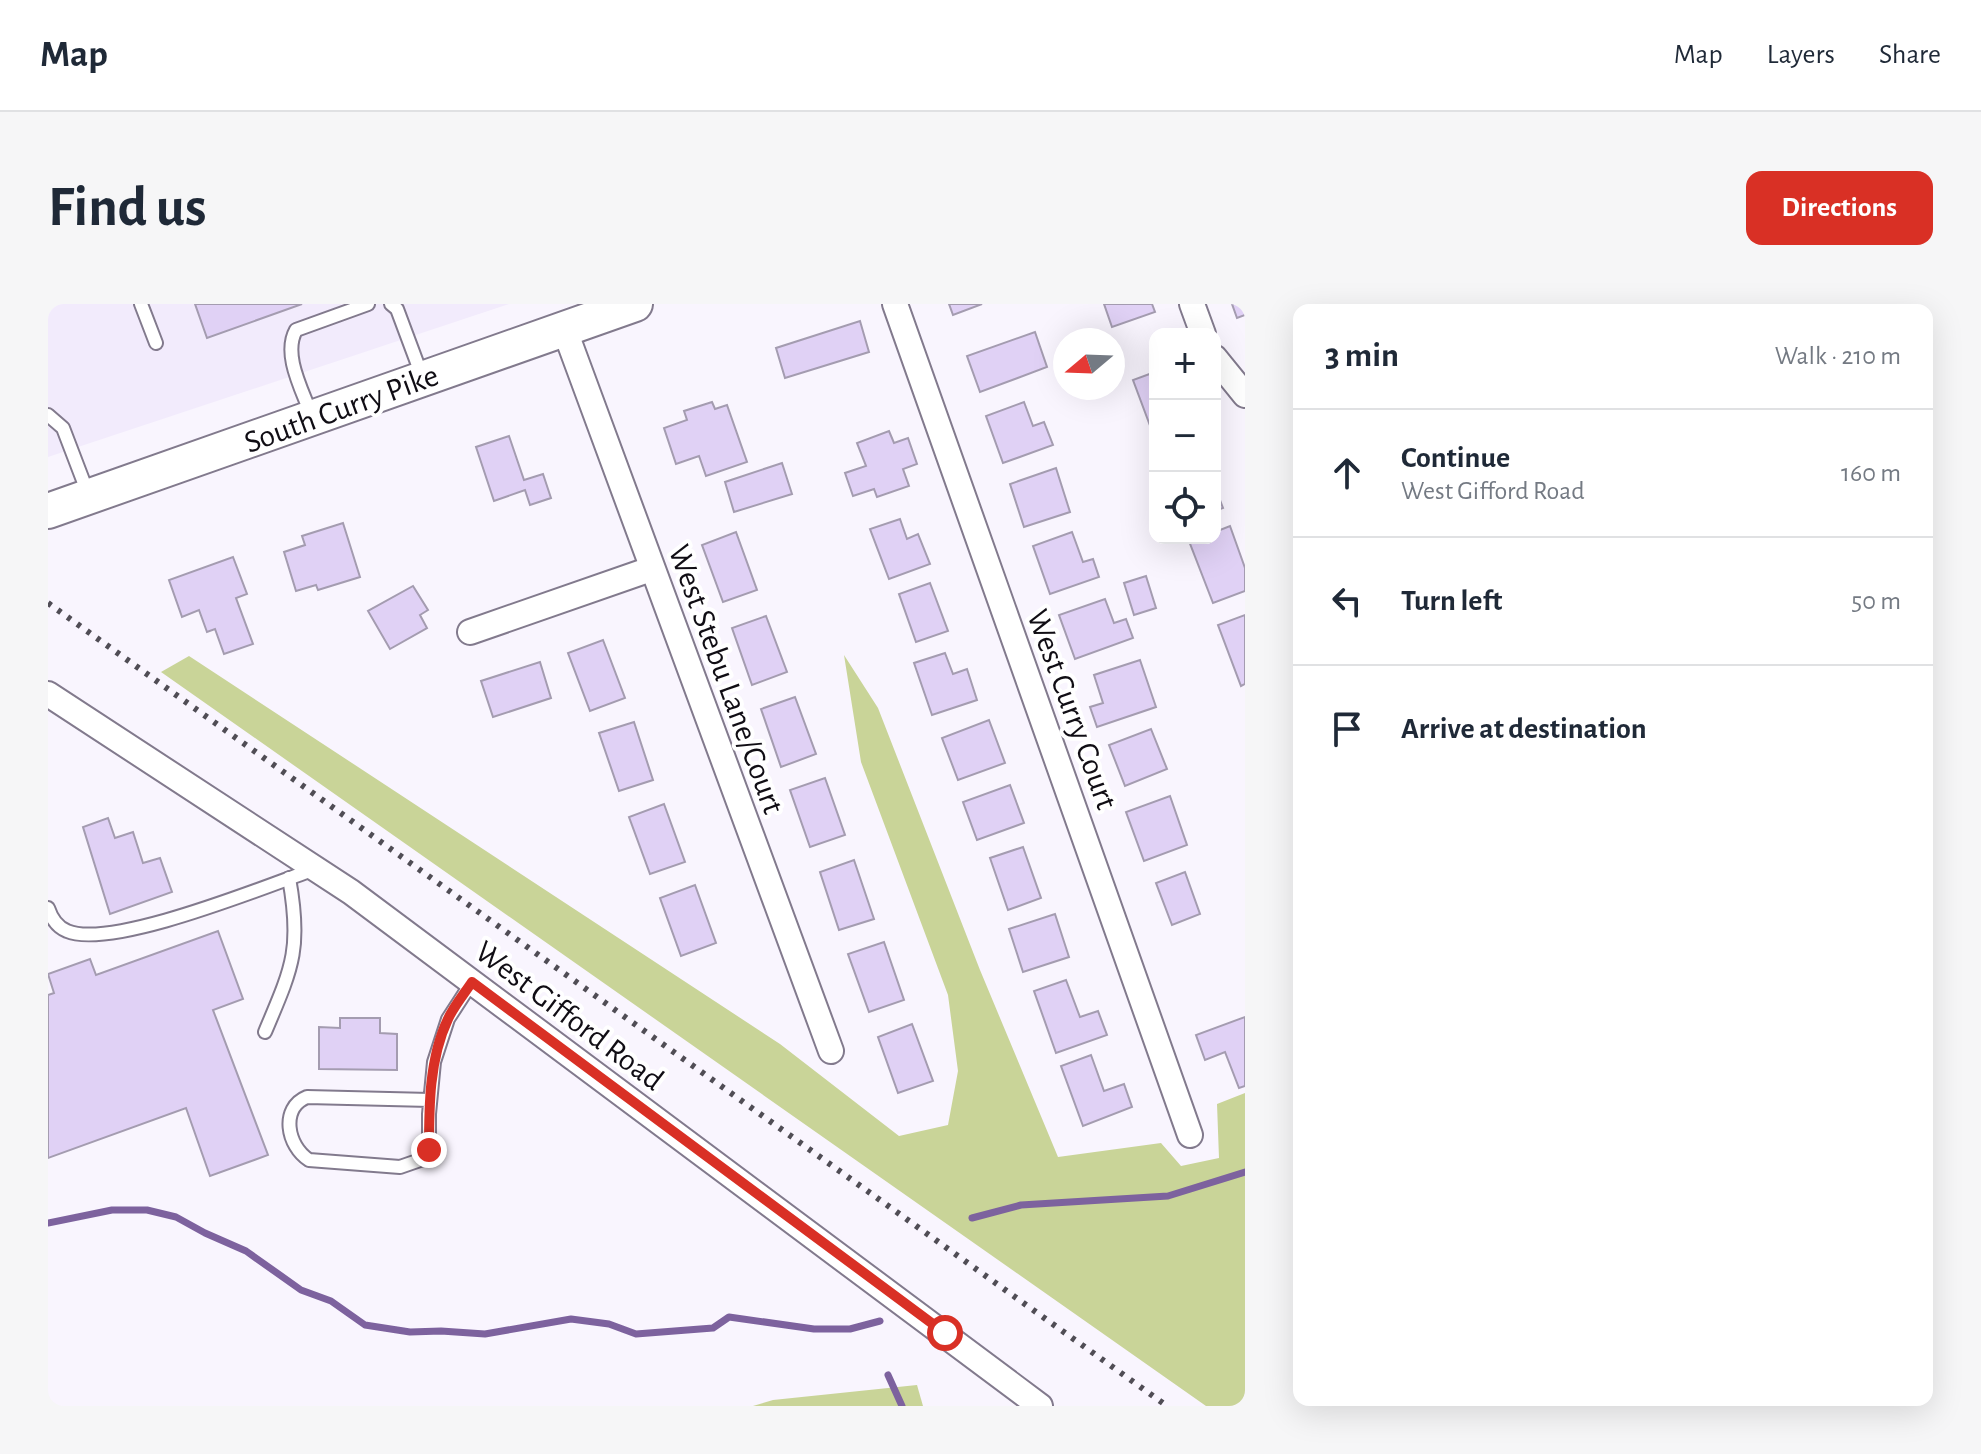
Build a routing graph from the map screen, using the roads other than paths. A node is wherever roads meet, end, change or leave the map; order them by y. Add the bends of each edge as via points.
1 (141, 304) edge
2 (368, 304) edge
3 (391, 304) edge
4 (635, 304) edge
5 (895, 304) edge
6 (1192, 304) edge
7 (564, 328) junction
8 (1201, 328) edge
9 (156, 343) dead end
10 (1221, 365) edge
11 (423, 379) junction
12 (1245, 395) edge
13 (48, 415) edge
14 (312, 419) junction
15 (90, 496) junction
16 (48, 511) edge
17 (651, 569) junction
18 (470, 632) dead end
19 (48, 694) edge
20 (316, 869) junction
21 (289, 878) junction
22 (48, 908) edge
23 (472, 982) junction
24 (265, 1032) dead end
25 (831, 1051) dead end
26 (430, 1100) junction
27 (1190, 1135) dead end
28 (1040, 1406) edge

1 - 9 lane
2 - 14 lane via 296,330 291,339 290,352
3 - 11 lane
4 - 7 main road, South Curry Pike
5 - 27 street, West Curry Court
6 - 8 street
7 - 11 main road, South Curry Pike
7 - 17 street, West Stebu Lane/Court
10 - 12 street
11 - 14 main road, South Curry Pike
13 - 15 lane via 63,428
14 - 15 main road, South Curry Pike
15 - 16 main road, South Curry Pike
17 - 18 street
17 - 25 street, West Stebu Lane/Court
19 - 20 street, West Gifford Road
20 - 21 lane
20 - 23 street, West Gifford Road
21 - 22 lane via 124,931 67,931
21 - 24 lane via 296,944
23 - 26 lane via 448,1019 434,1062
23 - 28 street, West Gifford Road
26 - 26 lane via 429,1150 412,1165 309,1160 293,1143 291,1111 296,1101 307,1097

